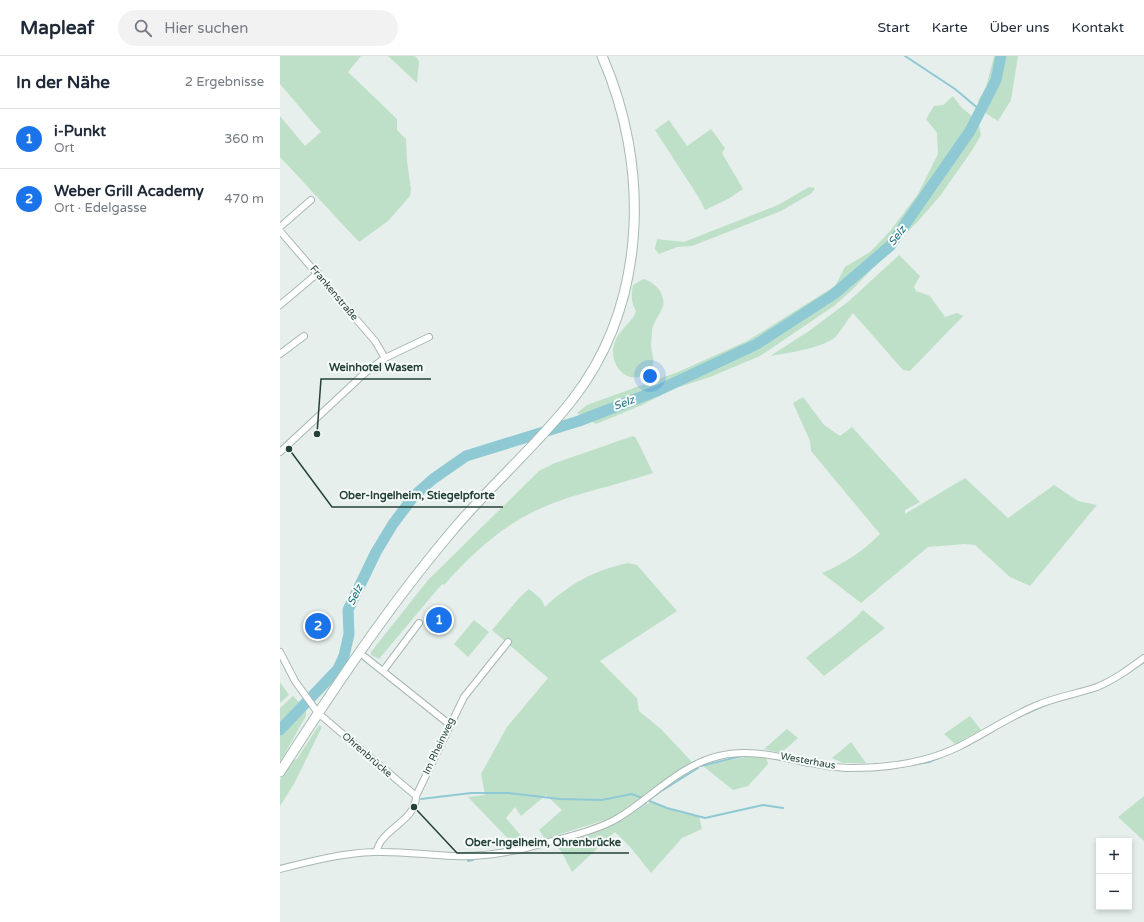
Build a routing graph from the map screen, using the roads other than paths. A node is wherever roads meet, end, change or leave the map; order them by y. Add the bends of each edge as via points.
1 (602, 56) edge
2 (311, 200) dead end
3 (280, 226) edge
4 (280, 231) edge
5 (318, 273) junction
6 (280, 306) edge
7 (304, 336) dead end
8 (429, 337) dead end
9 (281, 349) edge
10 (385, 358) junction
11 (280, 452) edge
12 (419, 623) dead end
13 (508, 642) dead end
14 (280, 652) edge
15 (366, 657) dead end
16 (1144, 658) edge
17 (383, 671) junction
18 (318, 713) junction
19 (449, 724) junction
20 (280, 772) edge
21 (416, 796) junction
22 (376, 852) junction
23 (280, 869) edge

1 - 18 main road via 620,103 631,155 635,203 630,260 619,308 607,339 573,399 552,425 464,517 413,579
2 - 3 street
4 - 5 street, Frankenstraße
5 - 6 street
5 - 10 street, Frankenstraße via 375,341
7 - 9 street
8 - 10 street
10 - 11 street via 366,372
12 - 17 street
13 - 19 street, Im Rheinweg via 464,697
14 - 18 street, Ohrenbrücke via 301,691
15 - 17 street
16 - 22 street, Westerhaus via 1096,687 1037,705 958,747 922,760 886,767 842,768 778,756 744,753 719,756 697,764 667,782 615,820 527,848 472,856
17 - 19 street
18 - 20 main road
18 - 21 street, Ohrenbrücke
19 - 21 street, Im Rheinweg
21 - 22 street, Im Rheinweg via 409,815 382,840
22 - 23 street, Westerhaus via 346,855

